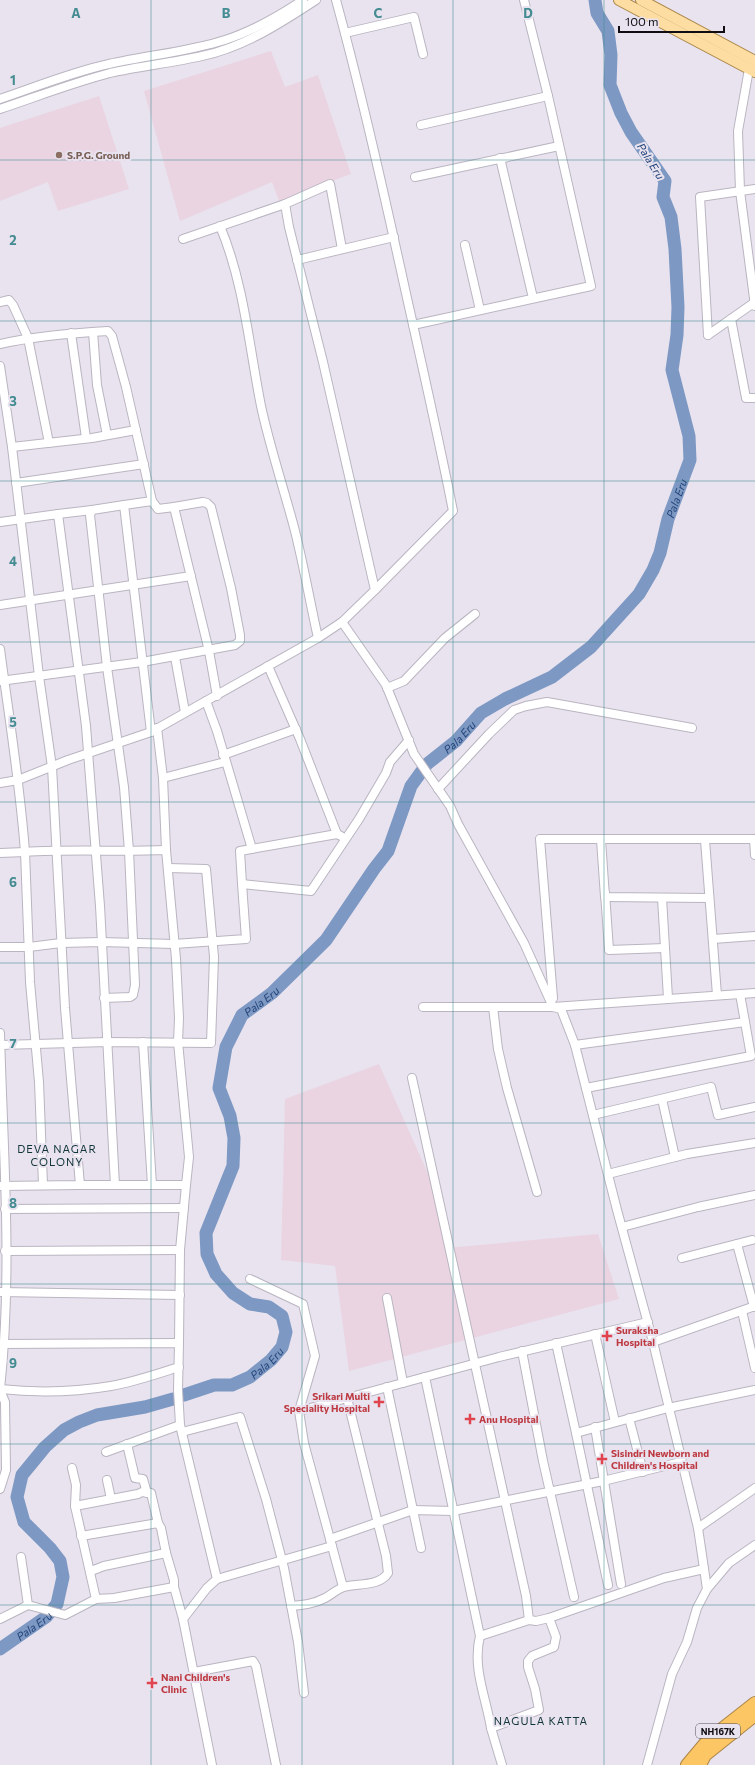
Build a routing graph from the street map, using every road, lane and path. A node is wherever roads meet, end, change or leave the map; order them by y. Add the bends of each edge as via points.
1 (303, 0) edge
2 (316, 0) edge
3 (336, 0) edge
4 (524, 0) edge
5 (641, 0) edge
6 (621, 1) edge
7 (345, 33) junction
8 (422, 54) dead end
9 (753, 67) edge
10 (548, 96) junction
11 (0, 99) edge
12 (0, 109) edge
13 (421, 125) dead end
14 (559, 146) junction
15 (500, 158) junction
16 (415, 177) dead end
17 (755, 189) edge
18 (740, 191) junction
19 (285, 204) junction
20 (220, 226) junction
21 (394, 237) junction
22 (183, 239) dead end
23 (465, 245) dead end
24 (342, 249) junction
25 (297, 260) junction
26 (533, 298) junction
27 (0, 302) edge
28 (755, 302) edge
29 (755, 306) edge
30 (480, 310) junction
31 (731, 319) junction
32 (413, 325) junction
33 (94, 332) junction
34 (71, 333) junction
35 (28, 338) junction
36 (0, 344) edge
37 (0, 366) edge
38 (755, 398) edge
39 (136, 430) junction
40 (107, 435) junction
41 (86, 438) junction
42 (49, 443) junction
43 (12, 447) junction
44 (144, 464) junction
45 (16, 483) junction
46 (152, 501) junction
47 (124, 505) junction
48 (174, 506) junction
49 (92, 510) junction
50 (58, 514) junction
51 (20, 520) junction
52 (0, 522) edge
53 (191, 576) junction
54 (134, 584) junction
55 (98, 590) junction
56 (375, 590) junction
57 (68, 595) junction
58 (31, 600) junction
59 (0, 604) edge
60 (475, 614) dead end
61 (342, 622) junction
62 (318, 638) junction
63 (0, 649) edge
64 (209, 651) junction
65 (176, 657) junction
66 (142, 662) junction
67 (268, 666) junction
68 (107, 667) junction
69 (78, 671) junction
70 (39, 676) junction
71 (2, 681) edge
72 (387, 688) junction
73 (217, 696) junction
74 (206, 701) junction
75 (185, 712) junction
76 (692, 728) dead end
77 (296, 729) junction
78 (154, 730) junction
79 (409, 740) junction
80 (119, 744) junction
81 (88, 754) junction
82 (224, 758) junction
83 (52, 767) junction
84 (163, 778) junction
85 (18, 780) junction
86 (0, 783) edge
87 (438, 789) junction
88 (337, 834) junction
89 (346, 839) junction
90 (755, 839) edge
91 (601, 840) junction
92 (704, 840) junction
93 (252, 849) junction
94 (57, 850) junction
95 (166, 850) junction
96 (96, 851) junction
97 (129, 851) junction
98 (25, 852) junction
99 (0, 853) edge
100 (755, 855) edge
101 (168, 868) junction
102 (242, 884) junction
103 (605, 892) junction
104 (662, 898) junction
105 (709, 898) junction
106 (755, 936) edge
107 (713, 939) junction
108 (212, 940) junction
109 (101, 942) junction
110 (134, 942) junction
111 (61, 944) junction
112 (174, 944) junction
113 (0, 947) edge
114 (29, 947) junction
115 (665, 948) junction
116 (755, 993) edge
117 (740, 994) junction
118 (717, 995) junction
119 (104, 998) junction
120 (668, 998) junction
121 (423, 1007) dead end
122 (493, 1007) junction
123 (554, 1007) junction
124 (745, 1022) junction
125 (0, 1033) edge
126 (107, 1042) junction
127 (143, 1042) junction
128 (178, 1042) junction
129 (68, 1043) junction
130 (35, 1044) junction
131 (0, 1045) edge
132 (575, 1045) junction
133 (412, 1078) dead end
134 (586, 1088) junction
135 (662, 1099) junction
136 (755, 1107) edge
137 (593, 1115) junction
138 (755, 1143) edge
139 (676, 1157) junction
140 (608, 1174) junction
141 (43, 1185) junction
142 (80, 1185) junction
143 (115, 1185) junction
144 (152, 1185) junction
145 (186, 1185) junction
146 (2, 1186) edge
147 (537, 1192) dead end
148 (755, 1195) edge
149 (184, 1208) junction
150 (5, 1209) junction
151 (622, 1227) junction
152 (752, 1240) dead end
153 (737, 1244) junction
154 (180, 1250) junction
155 (5, 1251) junction
156 (682, 1258) dead end
157 (250, 1279) dead end
158 (3, 1292) edge
159 (180, 1295) junction
160 (387, 1298) dead end
161 (755, 1306) edge
162 (742, 1311) junction
163 (648, 1322) junction
164 (595, 1334) junction
165 (653, 1342) junction
166 (179, 1343) junction
167 (556, 1343) junction
168 (2, 1344) edge
169 (753, 1348) edge
170 (522, 1351) junction
171 (474, 1363) junction
172 (179, 1367) junction
173 (755, 1368) edge
174 (425, 1377) junction
175 (403, 1383) junction
176 (387, 1387) junction
177 (0, 1389) edge
178 (755, 1390) edge
179 (347, 1398) junction
180 (668, 1408) junction
181 (299, 1411) junction
182 (629, 1418) junction
183 (615, 1422) junction
184 (595, 1427) junction
185 (181, 1429) junction
186 (576, 1433) junction
187 (127, 1444) junction
188 (106, 1452) dead end
189 (681, 1462) junction
190 (72, 1468) dead end
191 (643, 1472) junction
192 (107, 1480) dead end
193 (603, 1481) junction
194 (587, 1485) junction
195 (755, 1488) edge
196 (0, 1489) edge
197 (550, 1492) junction
198 (147, 1493) junction
199 (111, 1499) junction
200 (505, 1501) junction
201 (75, 1506) junction
202 (413, 1510) junction
203 (453, 1511) junction
204 (377, 1522) junction
205 (158, 1524) junction
206 (698, 1528) junction
207 (81, 1536) junction
208 (331, 1542) junction
209 (755, 1544) edge
210 (421, 1548) dead end
211 (166, 1553) junction
212 (21, 1557) dead end
213 (282, 1560) junction
214 (704, 1569) junction
215 (91, 1571) junction
216 (217, 1579) junction
217 (620, 1584) dead end
218 (608, 1585) dead end
219 (174, 1587) junction
220 (343, 1587) junction
221 (707, 1589) junction
222 (574, 1597) dead end
223 (96, 1600) junction
224 (28, 1605) junction
225 (291, 1606) junction
226 (549, 1618) junction
227 (0, 1619) edge
228 (183, 1619) junction
229 (529, 1620) junction
230 (480, 1636) junction
231 (194, 1672) junction
232 (304, 1693) dead end
233 (755, 1703) edge
234 (755, 1715) edge
235 (491, 1728) junction
236 (212, 1765) edge
237 (276, 1765) edge
238 (502, 1765) edge
239 (647, 1765) edge
240 (687, 1765) edge
241 (700, 1765) edge

1 - 11 street via 244,33 225,40 87,70
2 - 12 street via 248,40 228,48 203,56 90,78
3 - 7 street
4 - 10 street
5 - 9 main road
6 - 9 main road
7 - 8 street via 414,17
7 - 21 street
9 - 18 street via 738,131
10 - 13 street
10 - 14 street
14 - 15 street
14 - 26 street via 591,286
15 - 16 street
15 - 26 street
17 - 18 street
18 - 28 street
18 - 31 street via 700,197 708,335
19 - 20 street
19 - 24 street via 330,184
19 - 25 street
20 - 22 street
20 - 62 street via 245,314 261,406 295,531
21 - 24 street
21 - 32 street
23 - 30 street
24 - 25 street
25 - 56 street
26 - 30 street
27 - 35 street via 10,300
28 - 29 street
28 - 31 street
30 - 32 street
31 - 38 street via 746,398
32 - 56 street via 453,511
33 - 34 street
33 - 39 street via 108,331 112,336
33 - 40 street via 98,385
34 - 35 street
34 - 41 street
35 - 36 street
35 - 42 street
37 - 43 street
39 - 40 street
39 - 44 street
40 - 41 street
41 - 42 street
42 - 43 street
43 - 45 street
44 - 45 street
44 - 46 street
45 - 51 street
46 - 47 street
46 - 48 street via 158,509
47 - 49 street
47 - 54 street
48 - 53 street
48 - 64 street via 203,502 210,507 231,588 240,642
49 - 50 street
49 - 55 street via 90,515
50 - 51 street
50 - 57 street
51 - 52 street
51 - 58 street
53 - 54 street
53 - 64 street
54 - 55 street
54 - 66 street
55 - 57 street
55 - 68 street
56 - 61 street
57 - 58 street
57 - 69 street
58 - 59 street
58 - 70 street
60 - 72 street via 445,638 404,680
61 - 62 street
61 - 72 street
62 - 67 street
63 - 71 street
64 - 65 street
64 - 73 street
65 - 66 street
65 - 75 street
66 - 68 street
66 - 78 street
67 - 73 street
67 - 77 street
68 - 69 street
68 - 80 street
69 - 70 street
69 - 81 street
70 - 71 street
70 - 83 street
71 - 85 street via 12,730
72 - 79 street
73 - 74 street
74 - 75 street
74 - 82 street
75 - 78 street
76 - 87 street via 547,702 526,706 514,710
77 - 82 street
77 - 88 street
78 - 80 street
78 - 84 street
79 - 87 street via 414,754
79 - 89 street via 390,762
80 - 81 street
80 - 97 street
81 - 83 street
81 - 96 street
82 - 84 street
82 - 93 street
83 - 85 street
83 - 94 street
84 - 95 street
85 - 86 street
85 - 98 street
87 - 123 street via 450,806 524,943
88 - 89 street
88 - 93 street
89 - 102 street via 311,891
90 - 92 street
90 - 100 street
91 - 92 street
91 - 103 street
91 - 123 street via 540,839
92 - 105 street
93 - 102 street via 240,851
94 - 96 street
94 - 98 street
94 - 111 street
95 - 97 street
95 - 101 street
96 - 97 street
96 - 109 street
97 - 110 street
98 - 99 street
98 - 114 street
101 - 108 street via 206,869
101 - 112 street
102 - 108 street via 246,939
103 - 104 street via 606,897
103 - 115 street via 609,950
104 - 105 street
104 - 115 street
105 - 107 street
106 - 107 street
107 - 118 street
108 - 112 street
108 - 128 street via 214,957 211,1043
109 - 110 street
109 - 111 street
109 - 119 street
110 - 112 street
110 - 119 street via 136,985 133,995 130,998
111 - 114 street
111 - 129 street
112 - 128 street
113 - 114 street
114 - 130 street
115 - 120 street
116 - 117 street
117 - 118 street
117 - 124 street
118 - 120 street
119 - 126 street
120 - 123 street
121 - 122 street
122 - 123 street
122 - 147 street via 498,1049 507,1088
123 - 132 street via 561,1008
124 - 132 street
124 - 134 street via 751,1056
125 - 131 street
126 - 127 street
126 - 129 street
126 - 143 street
127 - 128 street
127 - 144 street
128 - 145 street via 188,1157
129 - 130 street
129 - 142 street
130 - 131 street
130 - 141 street
131 - 146 street
132 - 134 street
133 - 171 street
134 - 137 street
135 - 136 street via 711,1087 718,1116
135 - 137 street
135 - 139 street
137 - 140 street
138 - 139 street
139 - 140 street
140 - 151 street
141 - 142 street
141 - 146 street
142 - 143 street
143 - 144 street
144 - 145 street
145 - 149 street
146 - 150 street
148 - 151 street
149 - 150 street
149 - 154 street
150 - 155 street
151 - 163 street
152 - 153 street
153 - 156 street
153 - 161 street
154 - 155 street
154 - 159 street
155 - 158 street
157 - 181 street via 303,1304 315,1356
158 - 159 street
158 - 168 street
159 - 166 street
160 - 175 street
161 - 162 street
162 - 165 street
162 - 169 street
163 - 164 street
163 - 165 street
164 - 167 street
164 - 183 street
165 - 180 street
166 - 168 street
166 - 172 street
167 - 170 street
167 - 186 street
168 - 177 street
169 - 173 street
170 - 171 street
170 - 197 street
171 - 174 street
171 - 200 street
172 - 177 street via 111,1386 37,1391
172 - 185 street via 178,1410
174 - 175 street
174 - 203 street
175 - 176 street
176 - 179 street
176 - 202 street
177 - 196 street via 5,1402 6,1463
178 - 180 street
179 - 181 street
179 - 204 street
180 - 182 street
180 - 189 street
181 - 208 street via 304,1443
182 - 183 street
182 - 191 street
183 - 184 street
184 - 186 street
184 - 193 street
185 - 187 street
185 - 213 street via 240,1417
185 - 216 street
186 - 194 street
187 - 188 street
187 - 198 street via 135,1478 143,1479
189 - 191 street
189 - 206 street
190 - 201 street via 76,1485
191 - 193 street
192 - 199 street
193 - 194 street
193 - 217 street
194 - 197 street
194 - 218 street
195 - 206 street
197 - 200 street
197 - 222 street
198 - 199 street
198 - 205 street via 151,1493
199 - 201 street
200 - 203 street
200 - 229 street
201 - 207 street
202 - 203 street
202 - 204 street
202 - 210 street
203 - 230 street
204 - 208 street
204 - 220 street via 388,1573 362,1586
205 - 207 street
205 - 211 street
206 - 214 street
207 - 215 street
208 - 213 street
208 - 220 street
209 - 221 street via 729,1563
211 - 215 street
211 - 219 street
212 - 224 street
213 - 216 street
213 - 225 street
214 - 221 street
214 - 226 street via 664,1578
215 - 223 street
216 - 228 street
219 - 223 street
219 - 228 street
220 - 225 street via 313,1603
221 - 239 street via 697,1608 687,1642 672,1674
223 - 224 street via 65,1615
224 - 227 street
225 - 232 street
226 - 229 street
226 - 235 street via 556,1637 554,1647 532,1656 528,1663 539,1710
228 - 231 street
229 - 230 street
230 - 235 street via 477,1649 478,1679
231 - 236 street
231 - 237 street via 253,1661
233 - 240 highway, NH167K via 708,1740
234 - 241 highway, NH167K via 705,1755
235 - 238 street

